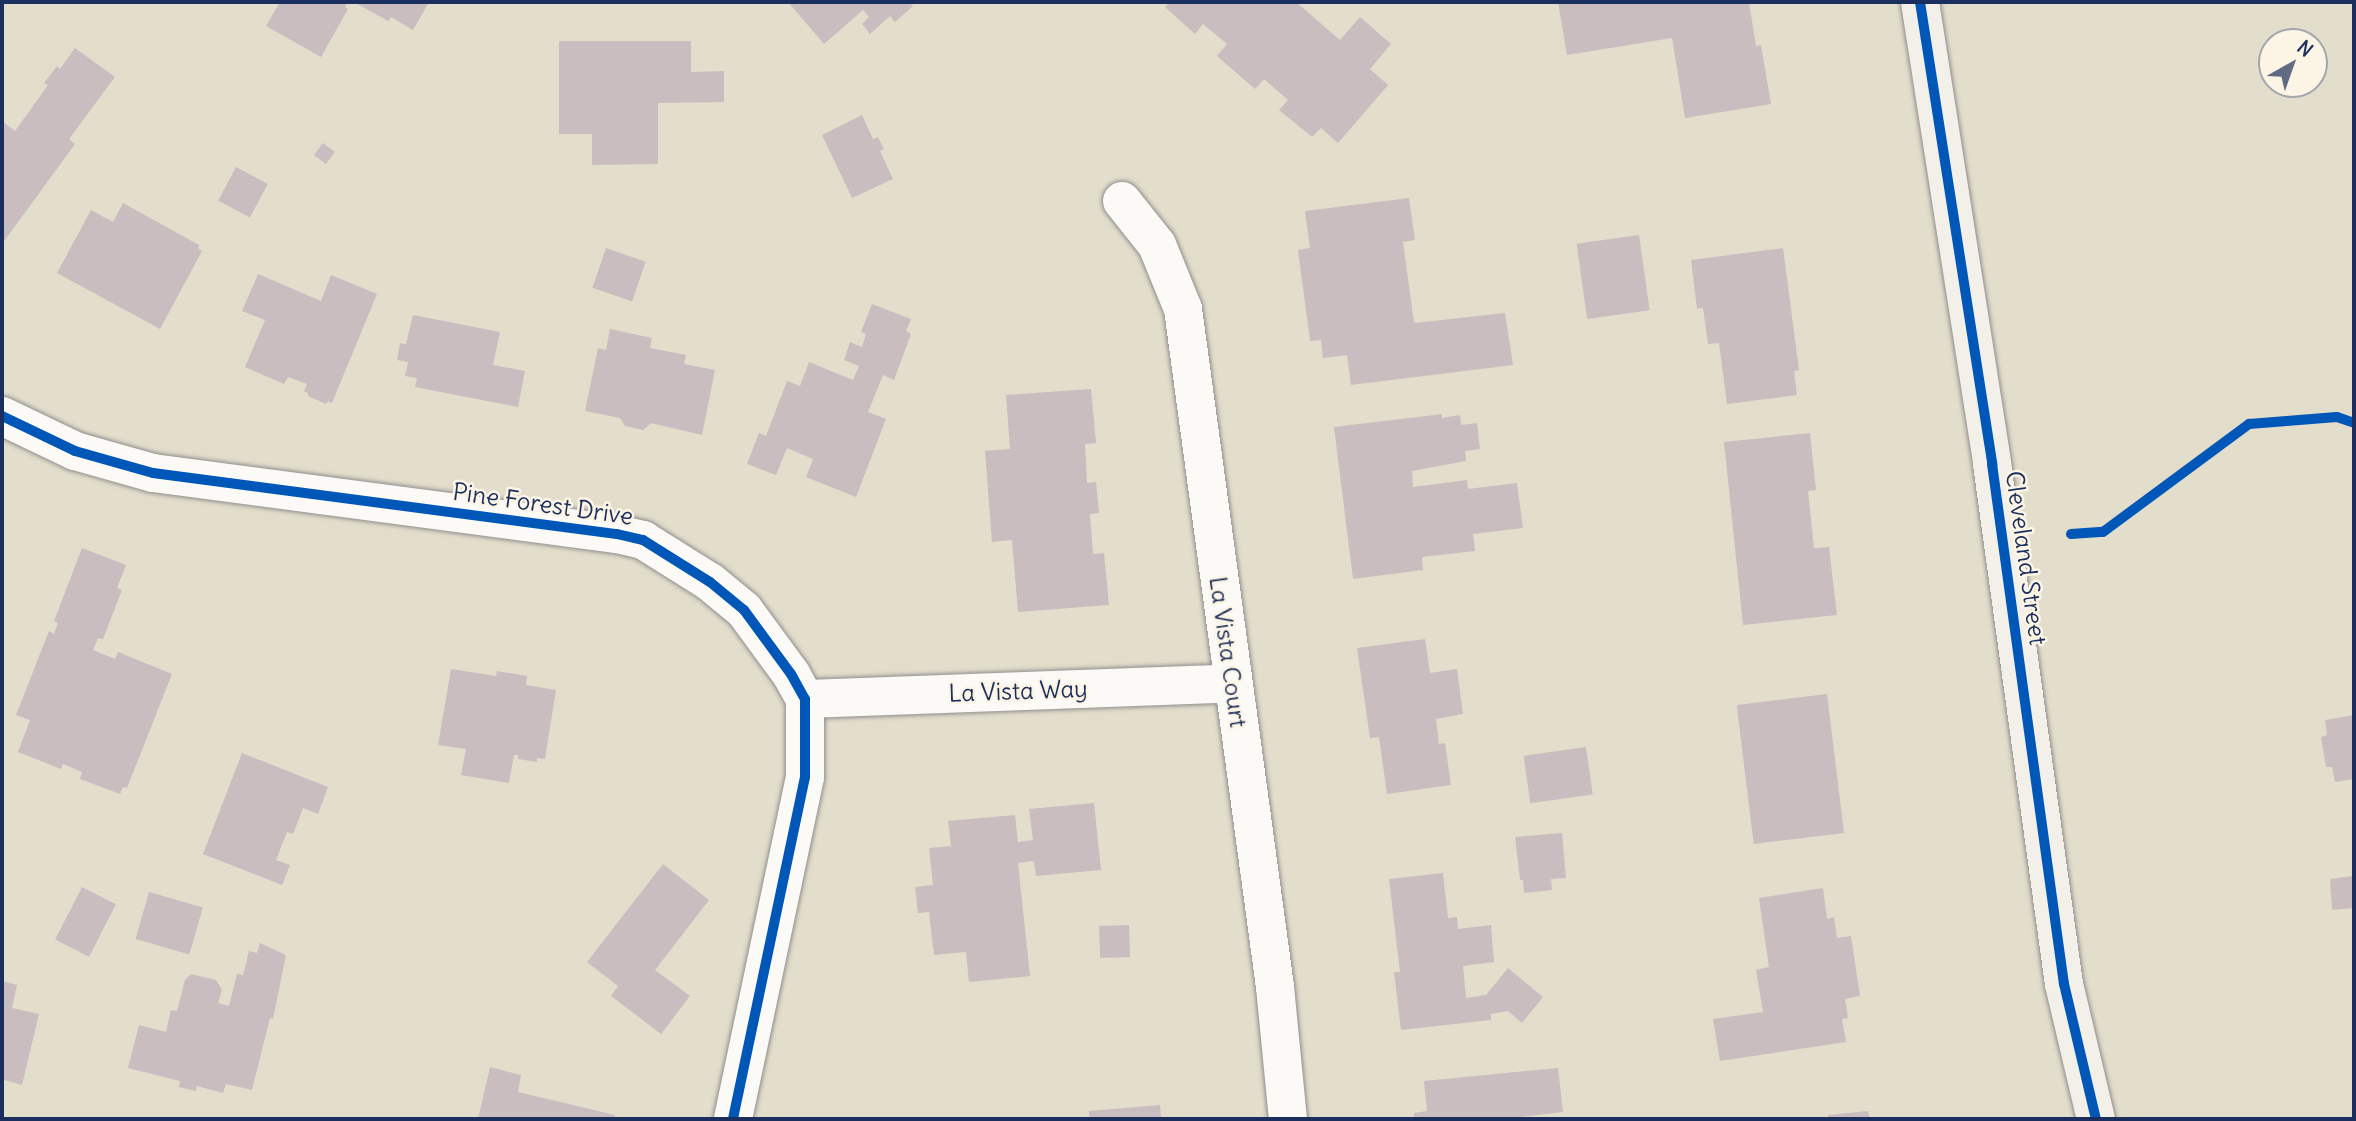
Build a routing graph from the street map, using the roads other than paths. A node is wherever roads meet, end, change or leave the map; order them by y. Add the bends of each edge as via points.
1 (1920, 2) edge
2 (1122, 201) dead end
3 (2, 416) edge
4 (1232, 683) junction
5 (804, 699) junction
6 (733, 1119) edge
7 (1288, 1119) edge
8 (2096, 1119) edge

1 - 8 street, Cleveland Street via 1993,464 2064,984
2 - 4 street, La Vista Court via 1157,245 1183,309
3 - 5 street, Pine Forest Drive via 75,452 153,473 643,540 710,582 744,610
4 - 5 street, La Vista Way
4 - 7 street, La Vista Court via 1275,986
5 - 6 street, Pine Forest Drive via 805,777

